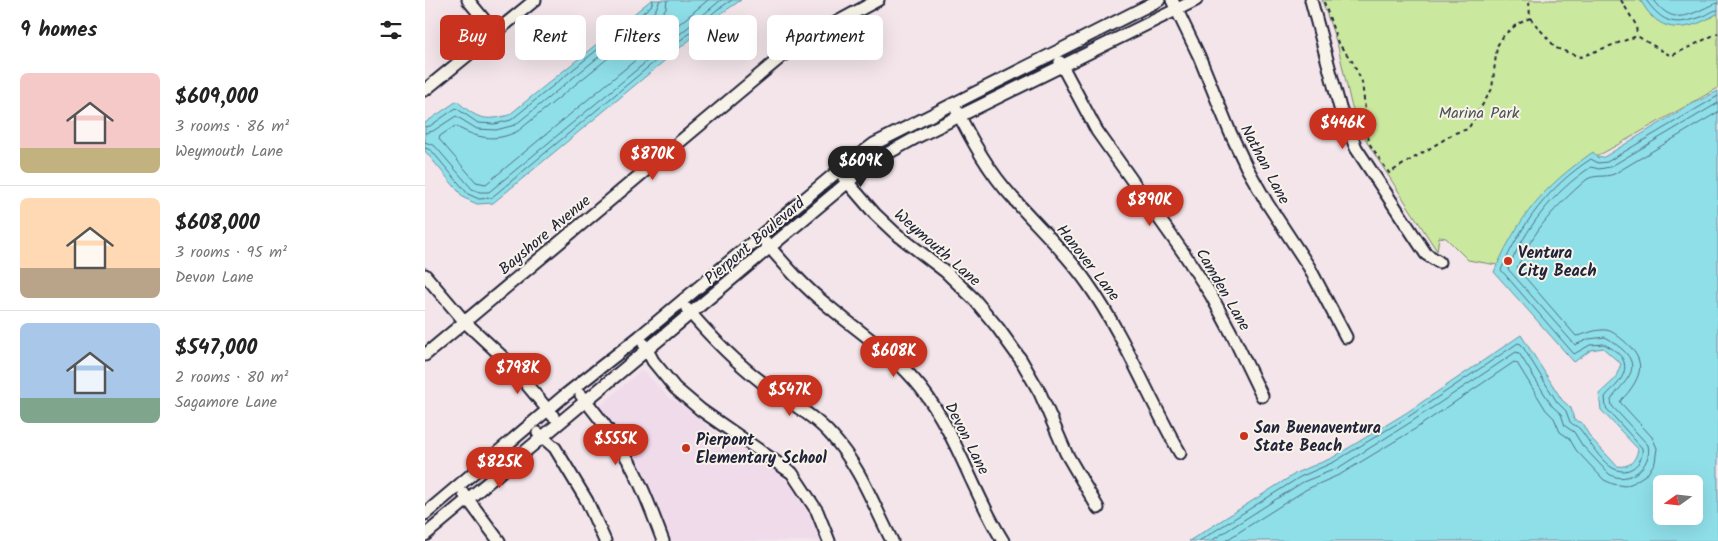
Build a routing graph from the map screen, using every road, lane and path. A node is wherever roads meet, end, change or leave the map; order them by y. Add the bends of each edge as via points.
1 (468, 0) edge
2 (535, 0) edge
3 (878, 0) edge
4 (1159, 0) edge
5 (1195, 0) edge
6 (1311, 0) edge
7 (1323, 0) edge
8 (1529, 0) edge
9 (1621, 0) edge
10 (1174, 5) edge
11 (480, 15) edge
12 (1530, 18) junction
13 (505, 25) edge
14 (1718, 33) edge
15 (1637, 36) junction
16 (1054, 52) junction
17 (462, 60) edge
18 (1062, 67) junction
19 (425, 90) edge
20 (953, 103) junction
21 (960, 116) junction
22 (838, 171) junction
23 (847, 183) junction
24 (760, 236) junction
25 (769, 247) junction
26 (1439, 262) dead end
27 (425, 275) edge
28 (681, 302) junction
29 (692, 314) junction
30 (465, 322) junction
31 (639, 337) junction
32 (1346, 337) dead end
33 (648, 349) junction
34 (425, 355) edge
35 (575, 388) junction
36 (1262, 396) dead end
37 (586, 400) junction
38 (548, 410) junction
39 (559, 423) junction
40 (531, 424) junction
41 (542, 437) junction
42 (1180, 453) dead end
43 (458, 487) junction
44 (467, 499) junction
45 (1098, 508) dead end
46 (425, 514) edge
47 (425, 535) edge
48 (499, 541) edge
49 (605, 541) edge
50 (663, 541) edge
51 (829, 541) edge
52 (891, 541) edge
53 (1003, 541) edge

1 - 11 street
2 - 13 street
3 - 30 street, Bayshore Avenue via 825,28 768,67
4 - 16 street, Pierpont Boulevard
5 - 10 street, Pierpont Boulevard
6 - 26 street via 1340,108 1356,148 1426,254
7 - 12 path via 1337,43 1352,61 1361,82 1369,143 1389,173 1468,128 1492,90 1497,46 1516,25
8 - 12 path
9 - 15 path via 1636,25
10 - 18 street, Pierpont Boulevard
10 - 32 street, Nathan Lane via 1247,168 1309,267
12 - 15 path via 1556,48 1580,56
14 - 15 path via 1671,56
16 - 18 street, Camden Lane
16 - 20 street, Pierpont Boulevard
17 - 19 street
18 - 21 street, Pierpont Boulevard
18 - 36 street, Camden Lane via 1097,131 1211,295
20 - 21 street, Hanover Lane
20 - 22 street, Pierpont Boulevard via 874,144
21 - 23 street, Pierpont Boulevard via 890,151
21 - 42 street, Hanover Lane via 995,176 1061,249 1111,318
22 - 23 street, Weymouth Lane
22 - 24 street, Pierpont Boulevard
23 - 25 street, Pierpont Boulevard
23 - 45 street, Weymouth Lane via 888,226 946,272 999,328 1040,393 1066,453
24 - 25 street, Devon Lane
24 - 28 street, Pierpont Boulevard
25 - 29 street, Pierpont Boulevard
25 - 53 street, Devon Lane via 802,283 877,343 920,386 953,437 978,495
27 - 30 street
28 - 29 street
28 - 31 street, Pierpont Boulevard
29 - 33 street, Pierpont Boulevard
29 - 52 street via 742,366 831,434 863,477
30 - 34 street, Bayshore Avenue
30 - 38 street via 508,362
31 - 33 street
31 - 35 street, Pierpont Boulevard
33 - 37 street, Pierpont Boulevard
33 - 51 street via 675,388 727,429 792,473 817,511
35 - 37 street
35 - 38 street, Pierpont Boulevard
37 - 39 street, Pierpont Boulevard
37 - 50 street via 631,465
38 - 39 street
38 - 40 street, Pierpont Boulevard
39 - 41 street, Pierpont Boulevard
40 - 41 street
40 - 43 street, Pierpont Boulevard
41 - 44 street, Pierpont Boulevard
41 - 49 street via 555,448 587,501
43 - 44 street
43 - 46 street, Pierpont Boulevard
44 - 47 street, Pierpont Boulevard
44 - 48 street

